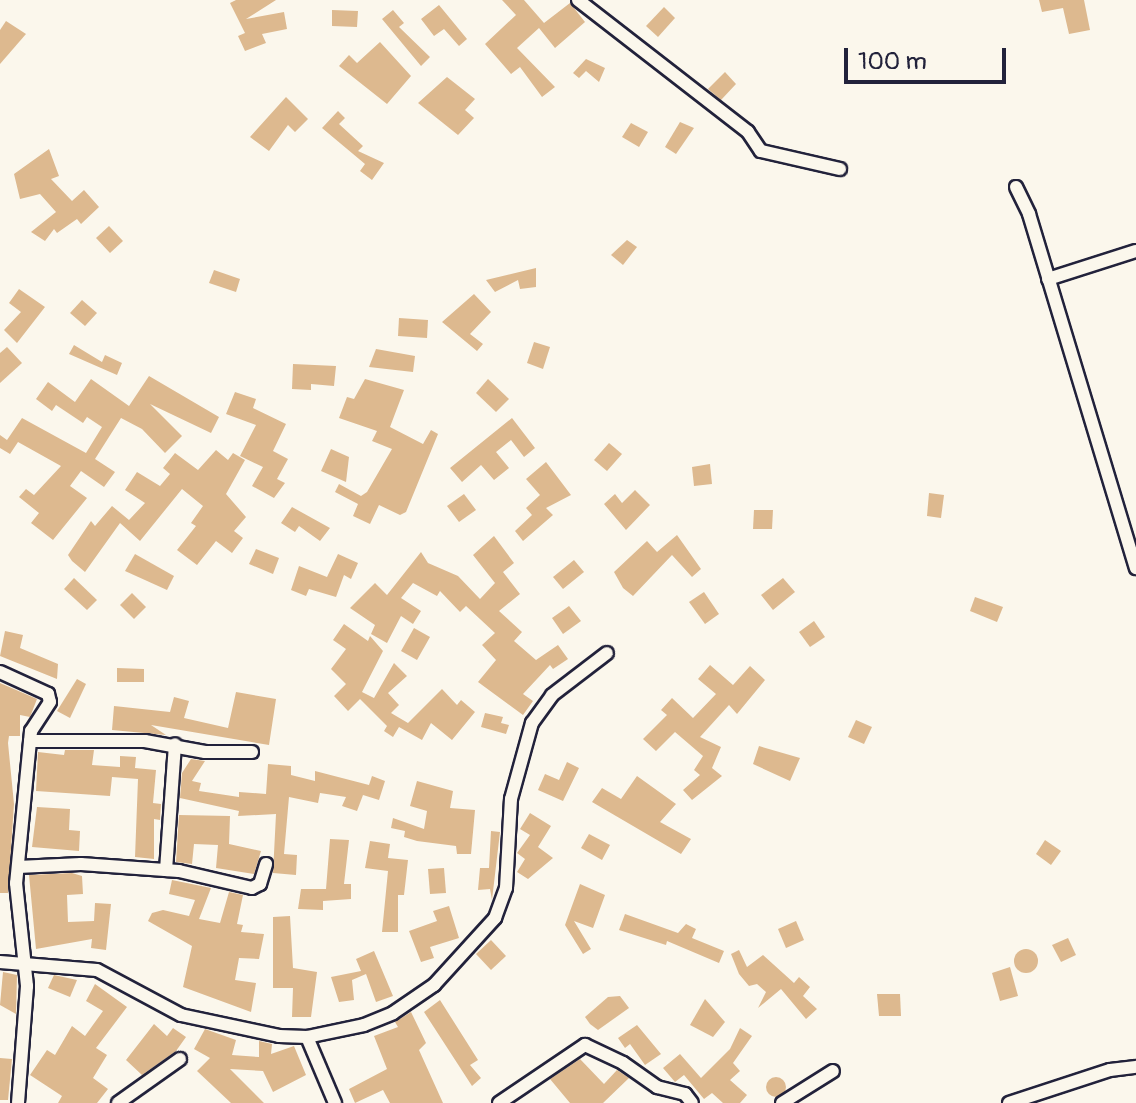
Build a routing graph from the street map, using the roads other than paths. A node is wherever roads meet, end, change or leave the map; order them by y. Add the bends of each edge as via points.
1 (578, 0) edge
2 (840, 169) dead end
3 (1016, 187) dead end
4 (1136, 251) edge
5 (1048, 279) junction
6 (1136, 568) edge
7 (607, 653) dead end
8 (0, 672) edge
9 (30, 741) junction
10 (175, 744) junction
11 (252, 752) dead end
12 (266, 864) dead end
13 (18, 867) junction
14 (166, 870) junction
15 (0, 962) edge
16 (21, 962) junction
17 (307, 1037) junction
18 (180, 1059) dead end
19 (1136, 1067) edge
20 (833, 1071) dead end
21 (18, 1103) edge
22 (118, 1103) edge
23 (335, 1103) edge
24 (499, 1103) edge
25 (692, 1103) edge
26 (782, 1103) edge
27 (1009, 1103) edge

1 - 2 street via 748,132 761,151
3 - 5 street
4 - 5 street
5 - 6 street
7 - 17 street via 552,695 532,723 511,799 506,888 495,918 434,985 393,1013
8 - 9 street via 50,698
9 - 10 street
9 - 13 street
10 - 11 street via 205,752
10 - 14 street
12 - 14 street via 260,884 252,888
13 - 14 street via 81,864
13 - 16 street
15 - 16 street
16 - 17 street via 97,970 181,1015 240,1030
16 - 21 street via 27,1008
17 - 23 street
18 - 22 street
19 - 27 street via 1110,1070
20 - 26 street
24 - 25 street via 585,1045 657,1087 685,1094

